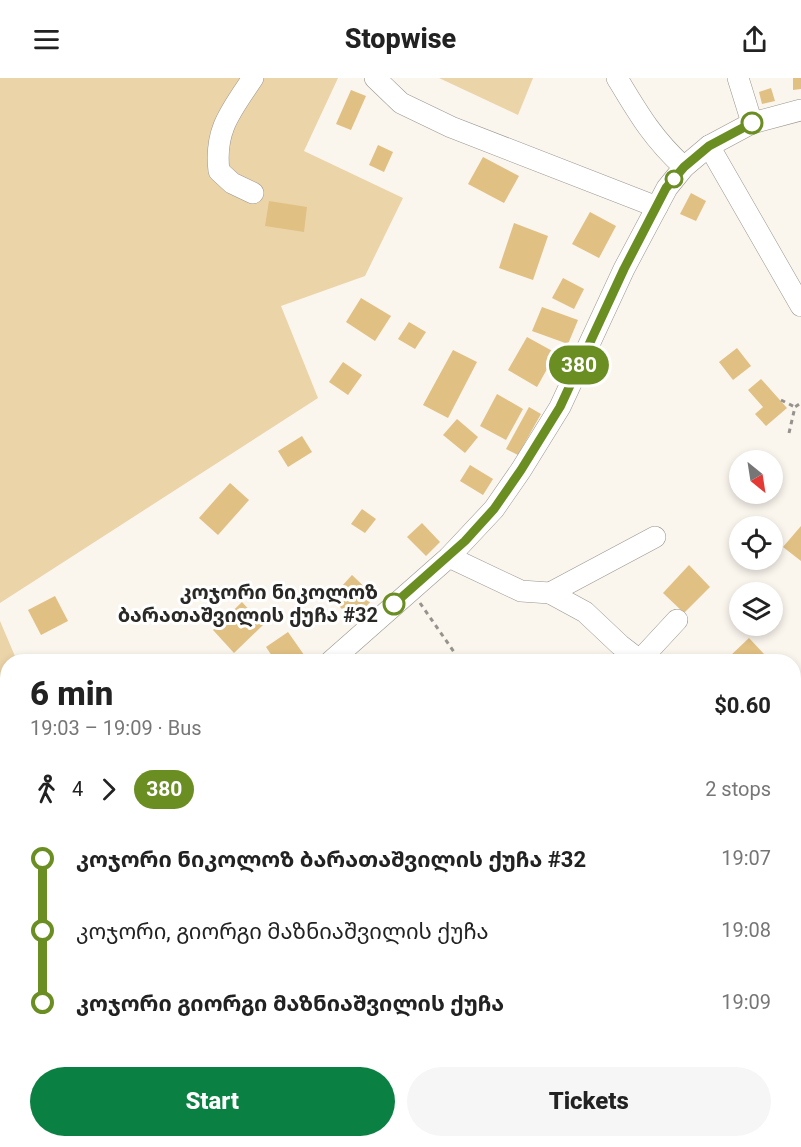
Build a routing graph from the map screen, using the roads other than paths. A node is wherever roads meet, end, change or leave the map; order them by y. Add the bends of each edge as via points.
1 (253, 78) edge
2 (375, 78) edge
3 (617, 78) edge
4 (738, 78) edge
5 (801, 110) edge
6 (752, 123) junction
7 (709, 146) junction
8 (684, 167) junction
9 (253, 193) dead end
10 (657, 207) junction
11 (801, 306) edge
12 (655, 537) dead end
13 (449, 556) junction
14 (550, 592) junction
15 (677, 620) dead end
16 (339, 654) edge
17 (632, 654) edge
18 (647, 654) edge

1 - 9 street via 224,122 217,153 219,171 232,183
2 - 10 street via 401,104
3 - 8 street via 644,124
4 - 6 street
5 - 6 street
6 - 7 street
7 - 8 street
7 - 11 street
8 - 10 street via 666,188
10 - 13 street via 560,407 494,509
12 - 14 street
13 - 14 street via 521,591
13 - 16 street
14 - 17 street via 585,612
15 - 18 street

